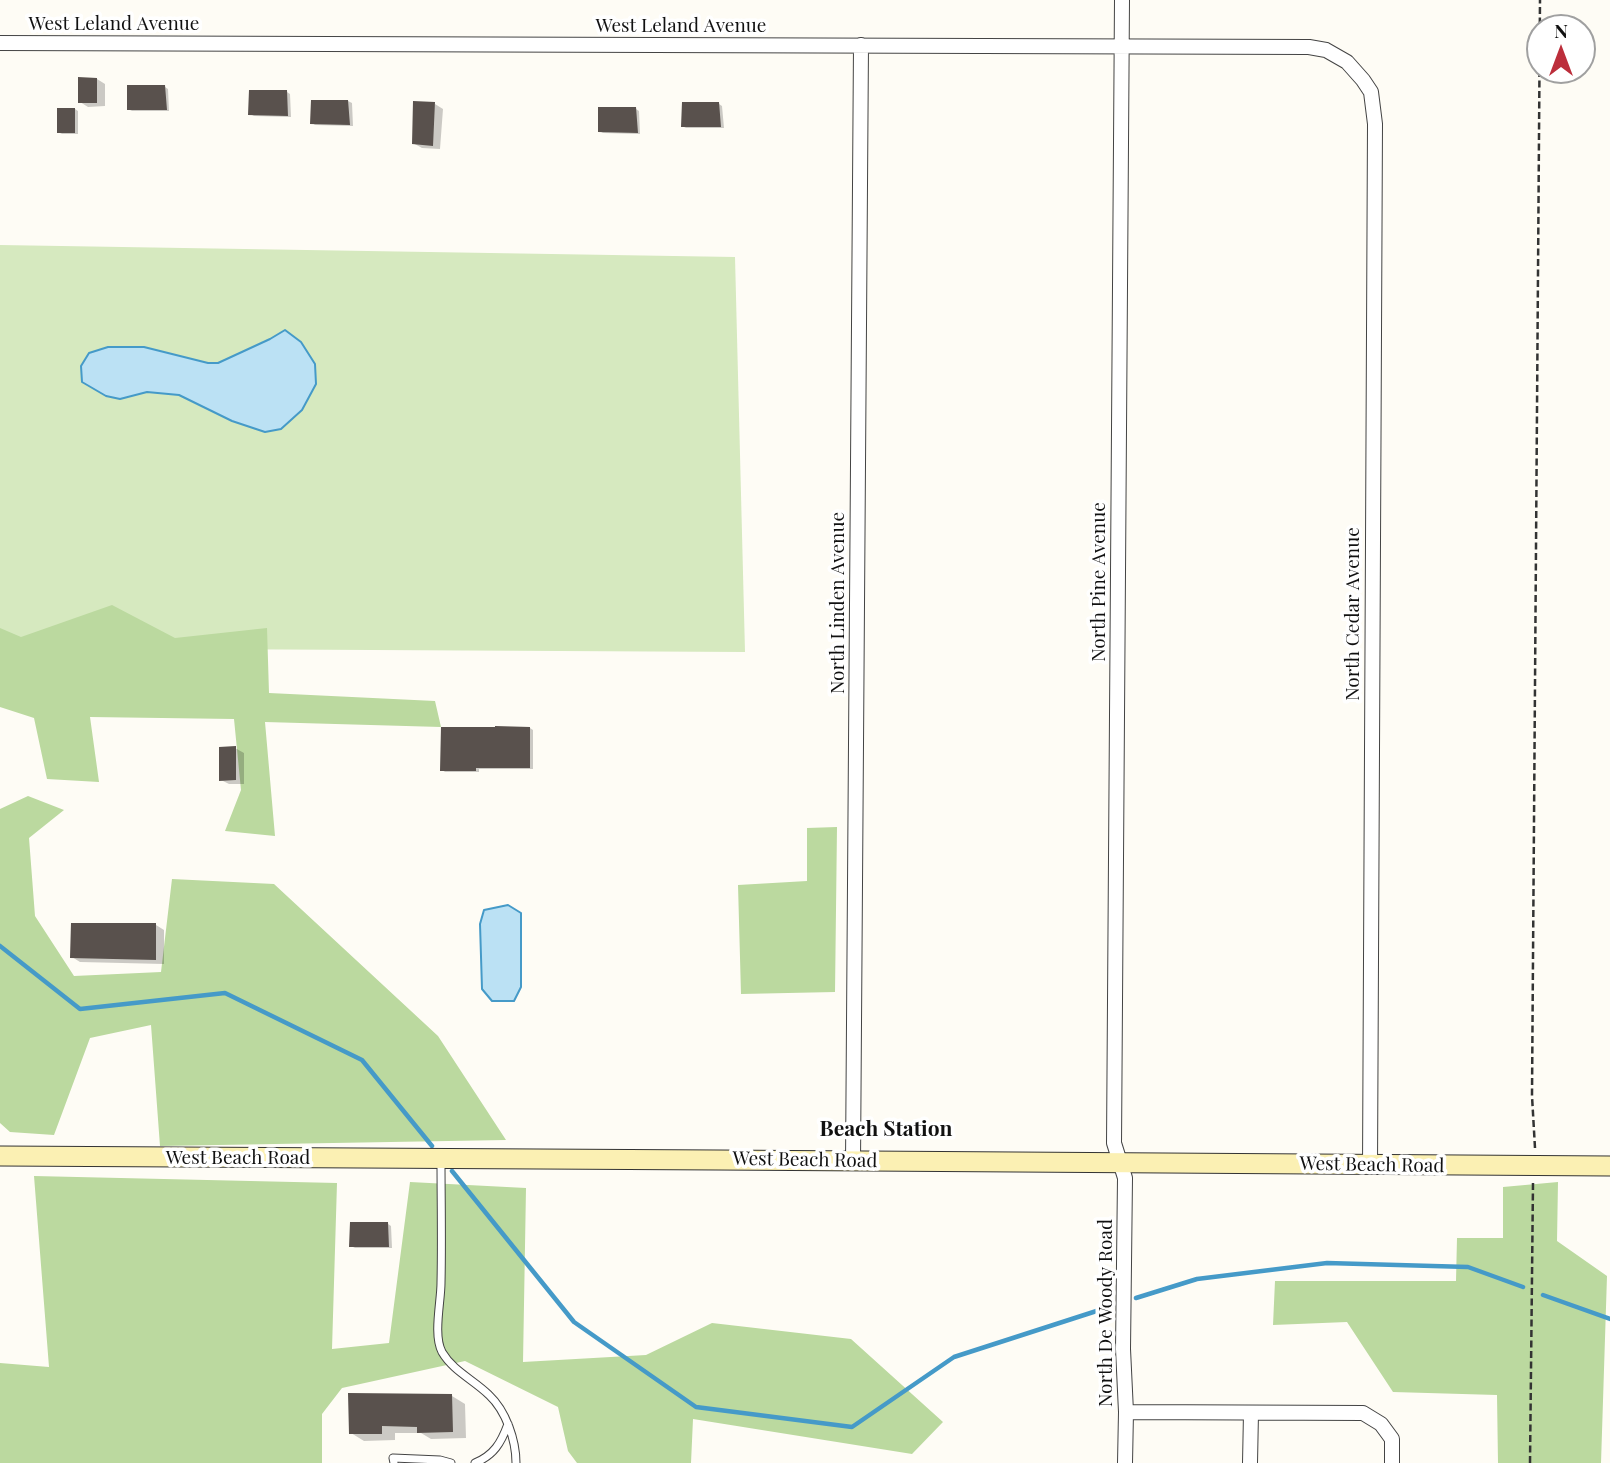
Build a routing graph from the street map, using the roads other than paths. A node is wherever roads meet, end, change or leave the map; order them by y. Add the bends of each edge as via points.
1 (1122, 0) edge
2 (0, 43) edge
3 (862, 45) junction
4 (1122, 46) junction
5 (1354, 70) joint
6 (0, 1156) edge
7 (441, 1159) junction
8 (853, 1161) junction
9 (1121, 1163) junction
10 (1370, 1165) junction
11 (1610, 1166) edge
12 (1126, 1412) junction
13 (1251, 1413) junction
14 (508, 1423) junction
15 (394, 1463) edge
16 (451, 1463) edge
17 (474, 1463) edge
18 (516, 1463) edge
19 (1125, 1463) edge
20 (1250, 1463) edge
21 (1392, 1463) edge

1 - 4 street, North Pine Avenue
2 - 3 street, West Leland Avenue
3 - 4 street, West Leland Avenue
3 - 8 street, North Linden Avenue
4 - 5 street, West Leland Avenue via 1308,47 1326,50
4 - 9 street, North Pine Avenue via 1114,1130
5 - 10 street, North Cedar Avenue via 1371,92 1375,124
6 - 7 street, West Beach Road
7 - 8 street, West Beach Road
7 - 14 lane via 441,1350 456,1369 491,1396
8 - 9 street, West Beach Road
9 - 10 street, West Beach Road
9 - 12 street, North De Woody Road via 1125,1178
10 - 11 street, West Beach Road
12 - 13 street
12 - 19 street, North De Woody Road
13 - 20 street
13 - 21 street via 1363,1413 1381,1424 1392,1439
14 - 17 lane via 502,1441
14 - 18 lane
15 - 16 lane via 393,1458

